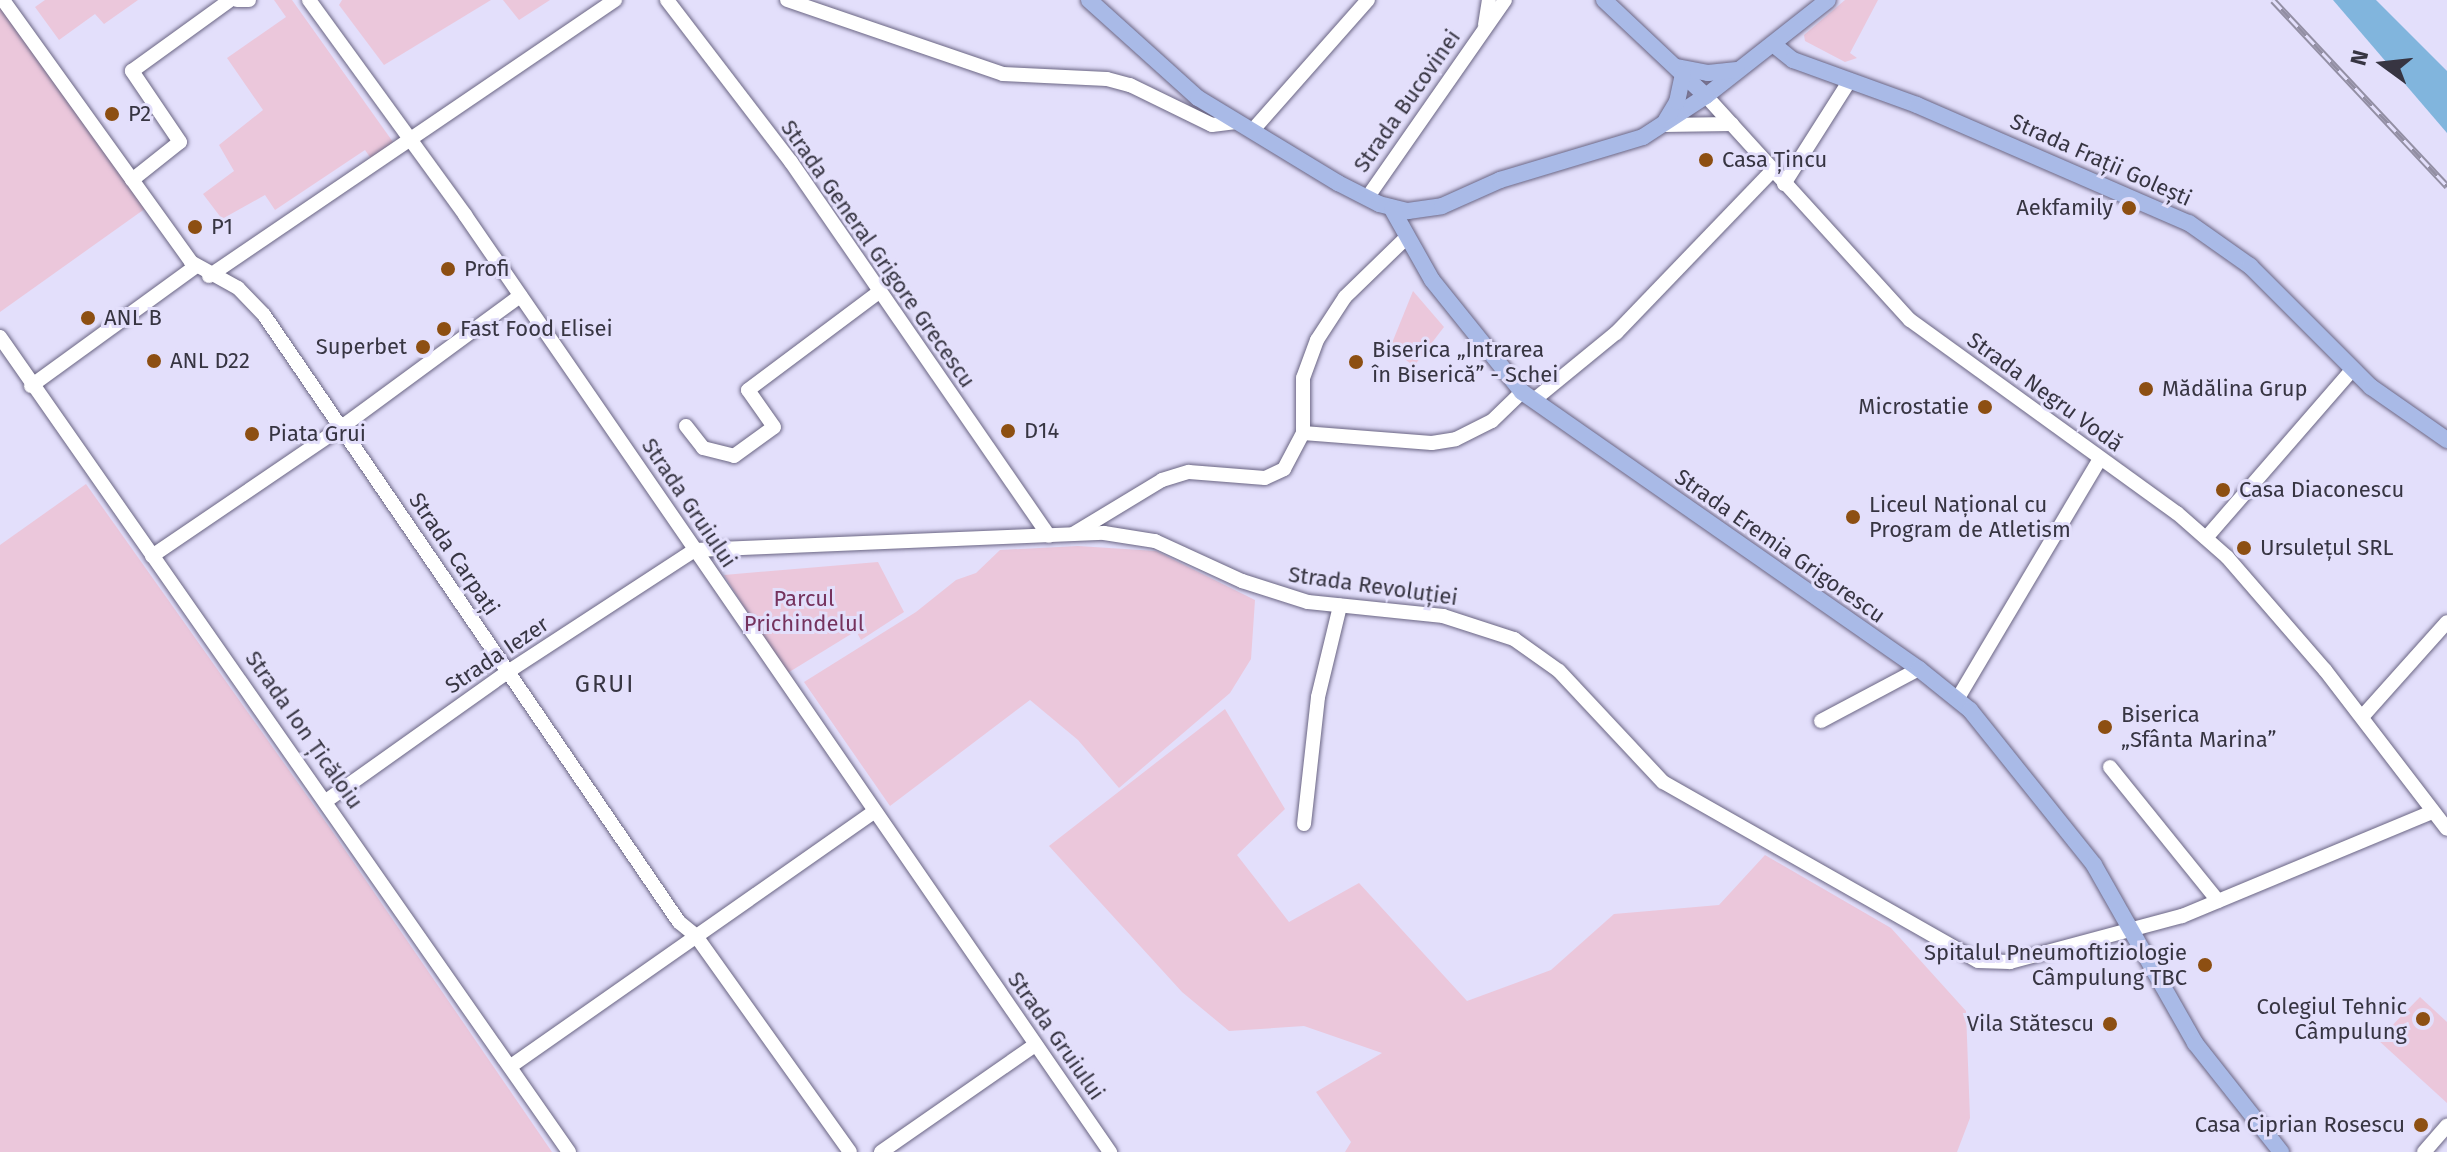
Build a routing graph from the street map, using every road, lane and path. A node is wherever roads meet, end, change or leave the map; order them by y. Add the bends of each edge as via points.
1 (3, 0) edge
2 (230, 0) edge
3 (237, 0) edge
4 (249, 0) edge
5 (309, 0) edge
6 (615, 0) edge
7 (667, 0) edge
8 (787, 0) edge
9 (1089, 0) edge
10 (1368, 0) edge
11 (1489, 0) edge
12 (1505, 0) edge
13 (1604, 0) edge
14 (1828, 0) edge
15 (1484, 29) junction
16 (1773, 44) junction
17 (1742, 69) junction
18 (1680, 70) junction
19 (1850, 80) junction
20 (1706, 96) junction
21 (1236, 122) junction
22 (1732, 124) junction
23 (1662, 125) junction
24 (1252, 131) junction
25 (413, 142) junction
26 (1772, 171) junction
27 (132, 180) junction
28 (1784, 184) junction
29 (1367, 198) junction
30 (1392, 209) junction
31 (1407, 237) junction
32 (196, 266) junction
33 (209, 276) junction
34 (879, 292) junction
35 (520, 296) junction
36 (0, 337) edge
37 (2352, 370) junction
38 (31, 386) junction
39 (1528, 396) junction
40 (343, 426) junction
41 (686, 426) dead end
42 (1303, 433) junction
43 (2447, 440) edge
44 (2100, 459) junction
45 (1072, 535) junction
46 (1049, 536) junction
47 (2206, 538) junction
48 (695, 550) junction
49 (152, 556) junction
50 (1340, 606) junction
51 (2447, 622) edge
52 (1919, 669) junction
53 (506, 673) junction
54 (1958, 698) junction
55 (2362, 717) junction
56 (1821, 721) dead end
57 (2110, 767) dead end
58 (326, 801) junction
59 (2432, 812) junction
60 (872, 813) junction
61 (1304, 824) dead end
62 (2447, 829) edge
63 (2218, 901) junction
64 (2135, 930) junction
65 (696, 936) junction
66 (1035, 1045) junction
67 (511, 1066) junction
68 (2447, 1126) edge
69 (569, 1152) edge
70 (850, 1152) edge
71 (881, 1152) edge
72 (1110, 1152) edge
73 (2281, 1152) edge
74 (2424, 1152) edge

1 - 27 street, Strada Carpați
2 - 27 street via 132,71 180,142
3 - 4 street
5 - 25 street, Strada Gruiului
6 - 25 street
7 - 34 street, Strada General Grigore Grecescu via 791,162
8 - 21 street via 1003,74 1107,79 1212,125
9 - 21 main road via 1172,79
10 - 24 street
11 - 15 street, Strada Bucovinei
12 - 15 street, Strada Bucovinei
13 - 18 main road, Strada Negru Vodă
14 - 16 main road
15 - 29 street, Strada Bucovinei
16 - 17 main road
16 - 19 main road, Strada Frații Golești via 1793,60
17 - 18 main road
17 - 20 main road
18 - 20 main road, Strada Negru Vodă
18 - 23 main road via 1677,102
19 - 28 street
19 - 37 main road, Strada Frații Golești via 2129,193 2189,223 2250,266
20 - 22 street, Strada Negru Vodă
20 - 23 main road
21 - 24 main road
22 - 23 street
22 - 26 street, Strada Negru Vodă
23 - 30 main road via 1620,147 1526,171 1442,206
24 - 29 main road
25 - 33 street
25 - 35 street, Strada Gruiului
26 - 28 street, Strada Negru Vodă
26 - 39 street via 1616,333
27 - 32 street, Strada Carpați
28 - 44 street, Strada Negru Vodă via 1910,320
29 - 30 main road
30 - 31 main road, Strada Eremia Grigorescu
31 - 39 main road, Strada Eremia Grigorescu via 1432,280
31 - 42 street via 1345,297 1317,340 1303,378
32 - 33 street, Strada Carpați
32 - 38 street
33 - 40 street, Strada Carpați via 238,288 264,315
34 - 41 street via 748,390 774,427 734,456 703,448
34 - 46 street, Strada General Grigore Grecescu
35 - 40 street
35 - 48 street, Strada Gruiului
36 - 38 street, Strada Ion Țicăloiu
37 - 43 main road, Strada Frații Golești
37 - 47 street
38 - 49 street, Strada Ion Țicăloiu
39 - 42 street via 1456,439 1432,443
39 - 52 main road, Strada Eremia Grigorescu
40 - 49 street
40 - 53 street, Strada Carpați
42 - 45 street via 1284,469 1265,478 1189,472 1162,480
44 - 47 street, Strada Negru Vodă
44 - 54 street
45 - 46 street, Strada Revoluției
45 - 50 street, Strada Revoluției via 1155,541 1269,592
46 - 48 street, Strada Revoluției
47 - 55 street, Strada Negru Vodă via 2254,585
48 - 53 street, Strada Iezer
48 - 60 street, Strada Gruiului
49 - 58 street, Strada Ion Țicăloiu
50 - 61 street via 1318,697
50 - 64 street, Strada Revoluției via 1443,616 1514,639 1559,671 1663,782 1978,961 2010,962
51 - 55 street
52 - 54 main road, Strada Eremia Grigorescu
52 - 56 street
53 - 58 street, Strada Iezer
53 - 65 street, Strada Carpați via 679,922
54 - 64 main road, Strada Eremia Grigorescu via 2037,788
55 - 59 street, Strada Negru Vodă
57 - 63 street
58 - 67 street, Strada Ion Țicăloiu
59 - 62 street, Strada Negru Vodă
59 - 63 street, Strada Revoluției
60 - 65 street
60 - 66 street, Strada Gruiului
63 - 64 street, Strada Revoluției
64 - 73 main road, Strada Eremia Grigorescu via 2195,1043
65 - 67 street
65 - 70 street, Strada Carpați
66 - 71 street
66 - 72 street, Strada Gruiului
67 - 69 street, Strada Ion Țicăloiu
68 - 74 street

